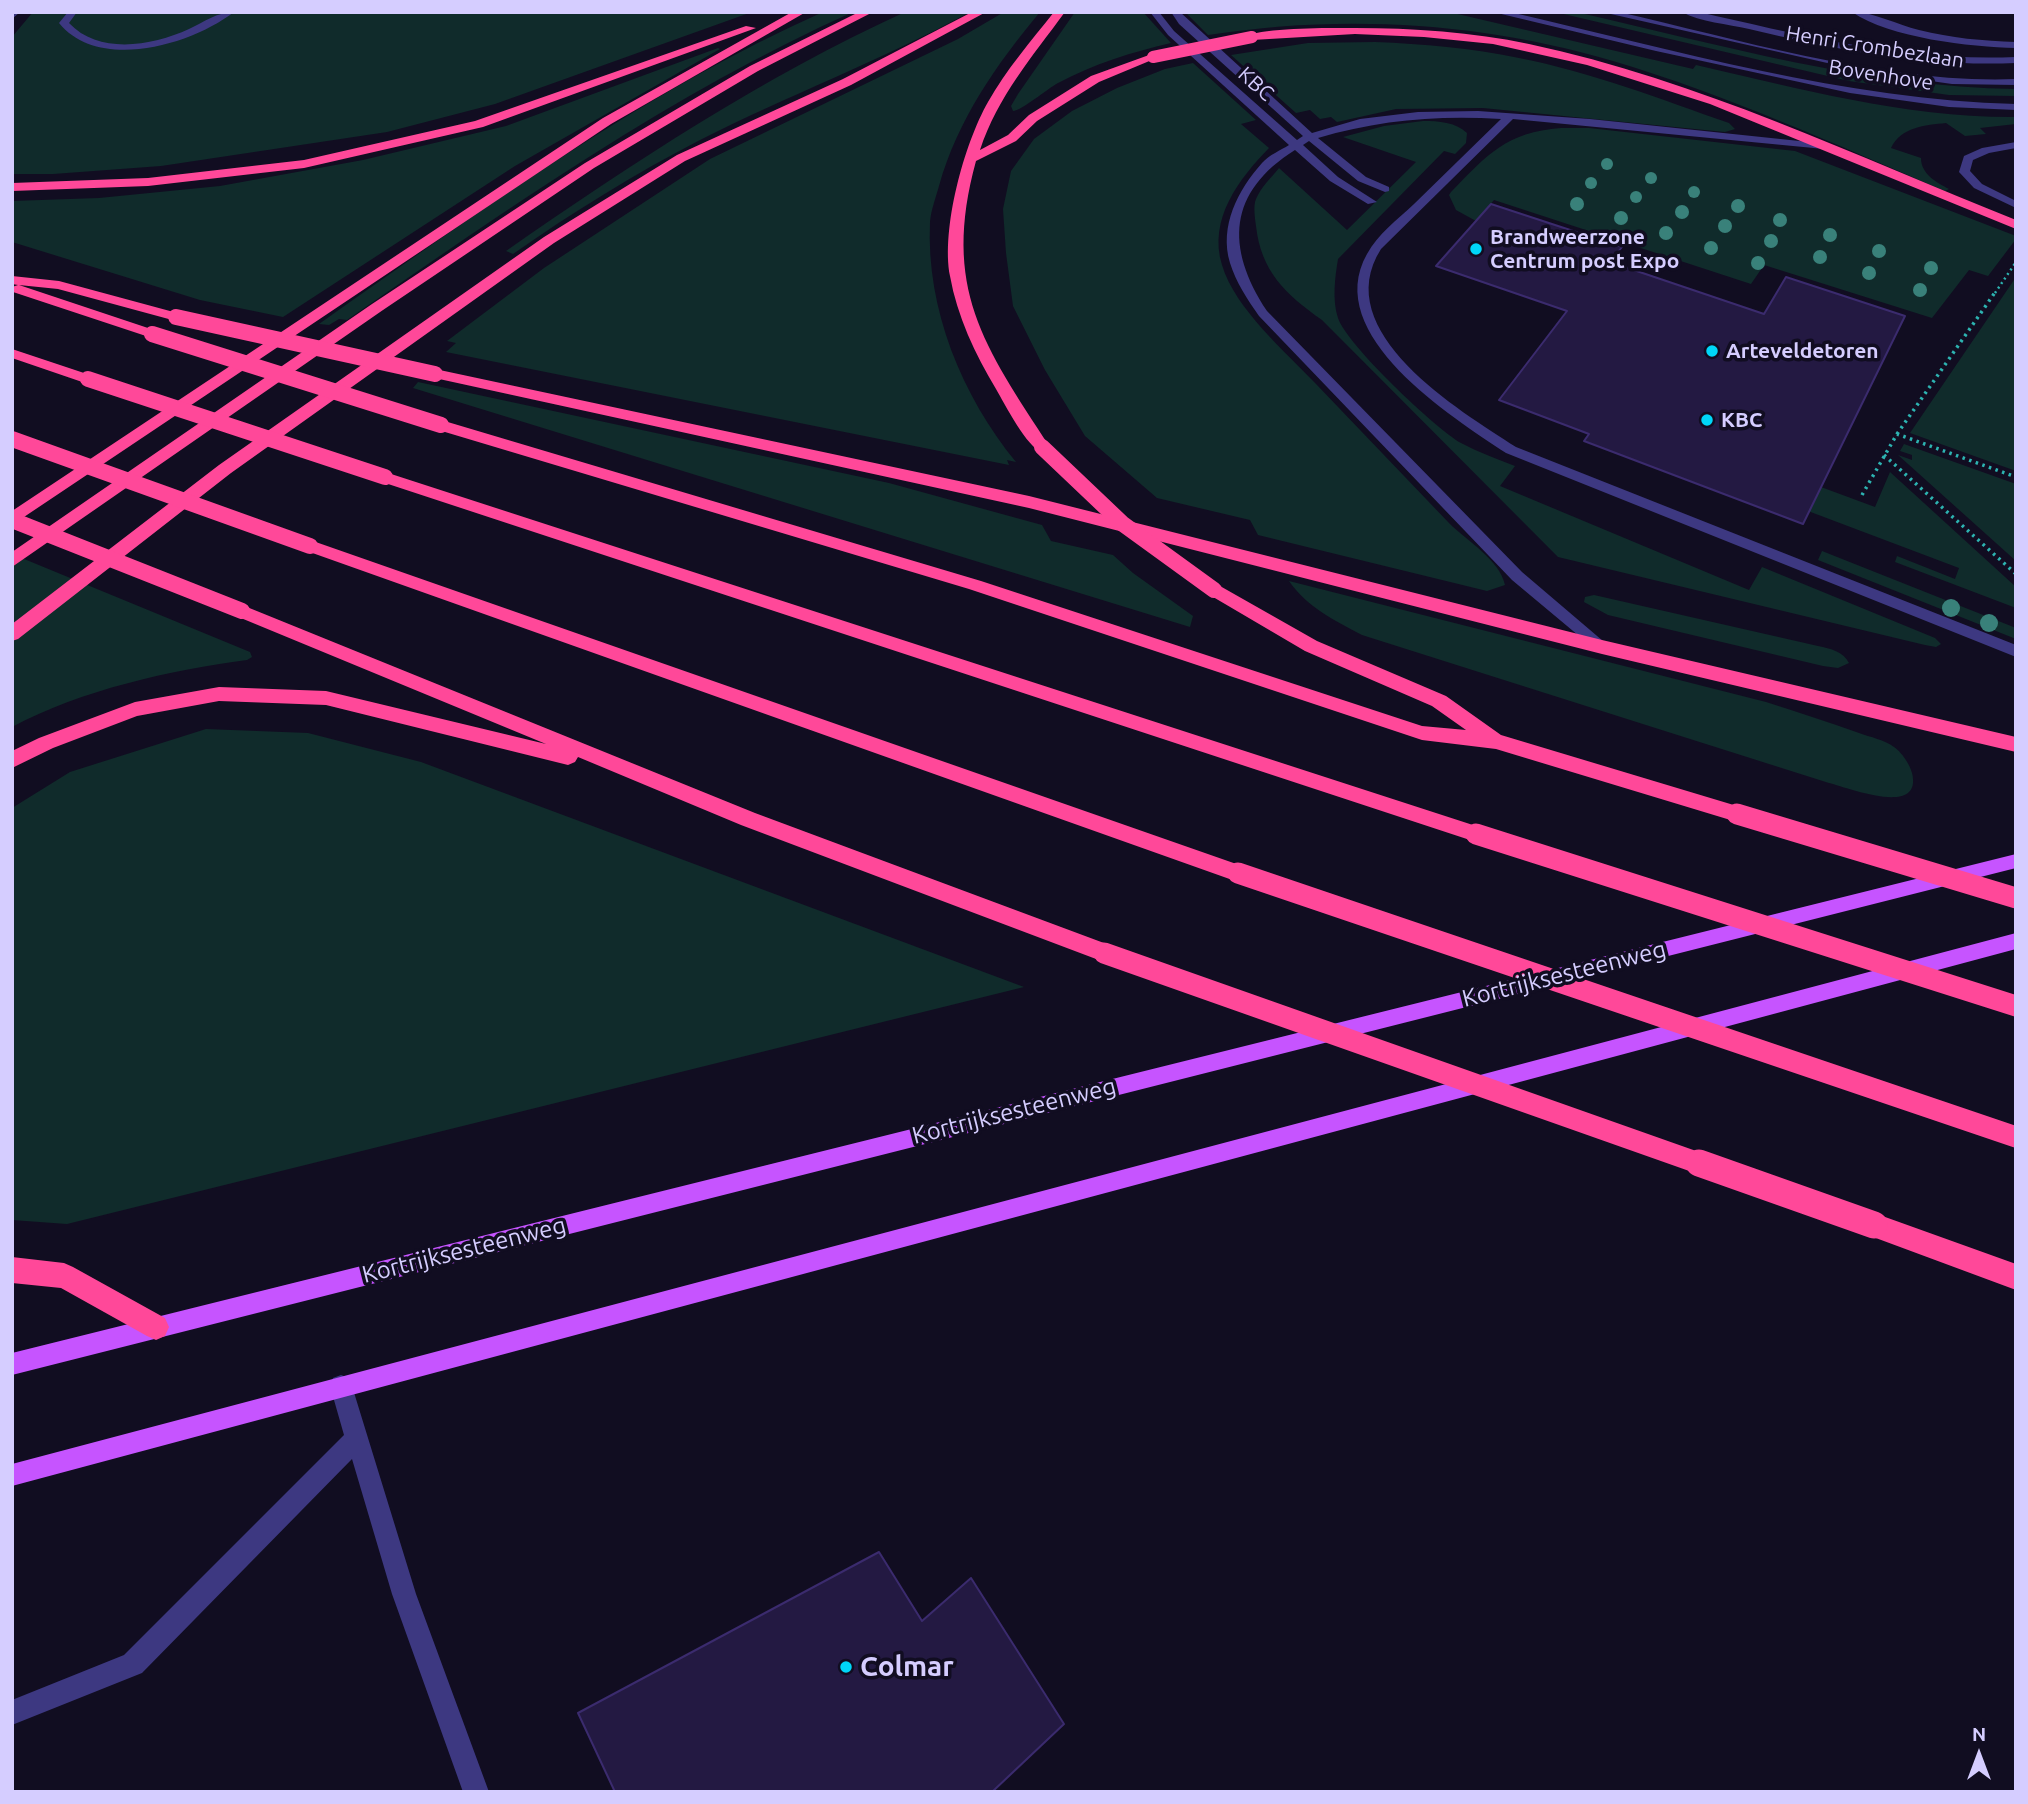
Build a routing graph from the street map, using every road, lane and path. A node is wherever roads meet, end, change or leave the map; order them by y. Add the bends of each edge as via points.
1 (16, 12) edge
2 (73, 12) edge
3 (230, 12) edge
4 (791, 12) edge
5 (801, 12) edge
6 (868, 12) edge
7 (981, 12) edge
8 (1060, 12) edge
9 (1154, 12) edge
10 (1175, 12) edge
11 (1497, 12) edge
12 (1606, 12) edge
13 (1686, 12) edge
14 (1856, 12) edge
15 (12, 16) edge
16 (2016, 45) edge
17 (2016, 60) edge
18 (2016, 82) edge
19 (2016, 107) edge
20 (1510, 117) junction
21 (1310, 137) junction
22 (1295, 144) junction
23 (2016, 145) edge
24 (1824, 146) junction
25 (971, 159) junction
26 (12, 187) edge
27 (1385, 189) dead end
28 (1372, 202) dead end
29 (2016, 205) edge
30 (2016, 225) edge
31 (2016, 262) edge
32 (12, 280) edge
33 (12, 287) edge
34 (12, 352) edge
35 (1897, 434) junction
36 (12, 439) edge
37 (1884, 455) junction
38 (2016, 477) edge
39 (1862, 495) dead end
40 (12, 520) edge
41 (12, 561) edge
42 (2016, 574) edge
43 (12, 634) edge
44 (1602, 647) junction
45 (2016, 651) edge
46 (1496, 741) junction
47 (2016, 745) edge
48 (12, 760) edge
49 (748, 819) junction
50 (2016, 861) edge
51 (2016, 898) edge
52 (2016, 942) edge
53 (2016, 1006) edge
54 (2016, 1137) edge
55 (12, 1270) edge
56 (2016, 1277) edge
57 (156, 1327) junction
58 (12, 1364) edge
59 (341, 1386) junction
60 (357, 1438) junction
61 (12, 1475) edge
62 (12, 1713) edge
63 (476, 1792) edge

1 - 15 street
2 - 3 street via 64,23 71,35 118,46 185,35
4 - 26 highway via 479,124 317,161 148,182
5 - 40 highway via 607,121
6 - 41 highway via 808,39 669,115 518,211
7 - 43 highway via 847,82 681,158 549,240 225,470
8 - 25 highway via 993,104
9 - 22 street, KBC via 1171,33
10 - 21 street, KBC
11 - 19 street, Bovenhove via 1846,90 1911,101
12 - 18 street, Henri Crombezlaan via 1891,73
13 - 17 street via 1874,51 1948,60
14 - 16 street via 1892,27 1969,44
20 - 21 street via 1387,117
20 - 24 street
20 - 45 street via 1386,237 1368,262 1364,298 1374,328 1397,364 1437,402 1511,450
21 - 22 street
21 - 27 street, KBC via 1362,178
22 - 28 street, KBC via 1334,179
22 - 44 street via 1267,164 1245,190 1233,221 1231,251 1242,282 1263,313 1517,576
23 - 29 street via 1968,158 1964,172 1978,186
24 - 25 highway, bridge via 1645,79 1527,47 1361,30 1251,37 1153,57 1095,79 1033,118 1012,138
24 - 30 highway
25 - 46 highway, bridge via 958,206 957,275 986,359 1042,447 1149,546 1214,590 1311,646 1439,701
31 - 35 path
32 - 44 highway, bridge via 59,285 176,317 1029,502
33 - 46 highway, bridge via 441,425 975,585 1422,733
34 - 53 highway, bridge via 1476,834
35 - 37 path
35 - 38 path
36 - 54 highway, bridge via 1238,873
37 - 39 path
37 - 42 path
40 - 49 highway, bridge
44 - 47 highway
46 - 51 highway, bridge
48 - 49 highway via 135,709 219,694 326,698 561,755
49 - 56 highway, bridge via 1104,953
50 - 57 main road, Kortrijksesteenweg
52 - 59 main road
55 - 57 highway via 64,1276
57 - 58 main road, Kortrijksesteenweg
59 - 60 street
59 - 61 main road
60 - 62 street via 133,1664
60 - 63 street via 404,1594

